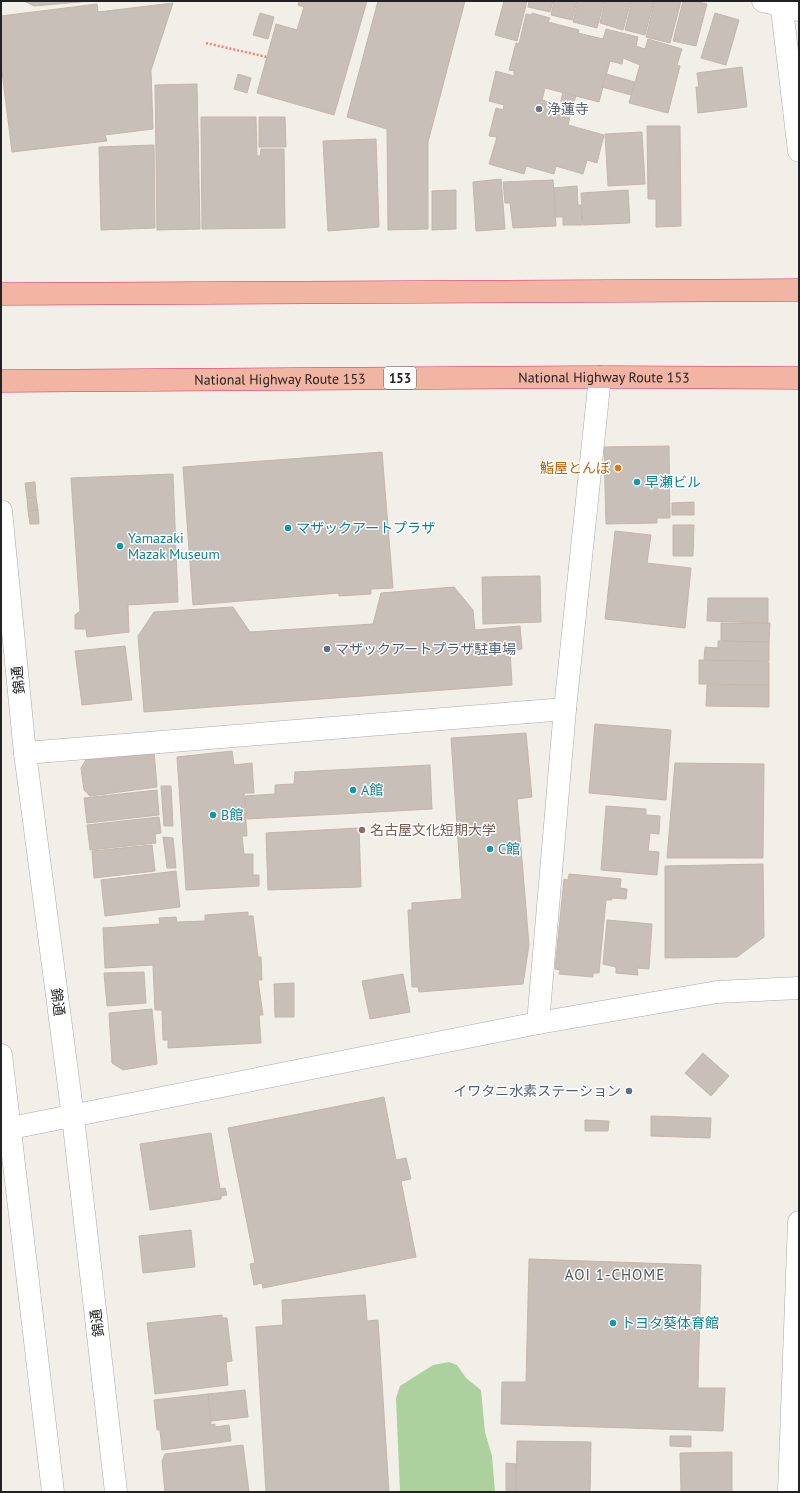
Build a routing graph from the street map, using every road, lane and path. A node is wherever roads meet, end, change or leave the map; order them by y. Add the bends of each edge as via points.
1 (781, 4) edge
2 (206, 43) dead end
3 (267, 57) dead end
4 (799, 150) edge
5 (799, 290) edge
6 (1, 294) edge
7 (600, 377) junction
8 (799, 378) edge
9 (1, 382) edge
10 (1, 511) edge
11 (564, 709) junction
12 (25, 753) junction
13 (799, 988) edge
14 (538, 1023) junction
15 (1, 1054) edge
16 (73, 1117) junction
17 (5, 1130) edge
18 (799, 1222) edge
19 (53, 1492) edge
20 (116, 1492) edge
21 (789, 1492) edge

1 - 4 street
2 - 3 path
5 - 6 highway
7 - 8 highway, National Highway Route 153 / 153
7 - 9 highway, National Highway Route 153 / 153
7 - 11 street
10 - 12 street, 錦通
11 - 12 street
11 - 14 street
12 - 16 street, 錦通
13 - 14 street via 717,992
14 - 16 street
15 - 17 street
16 - 17 street
16 - 20 street, 錦通
17 - 19 street
18 - 21 street

